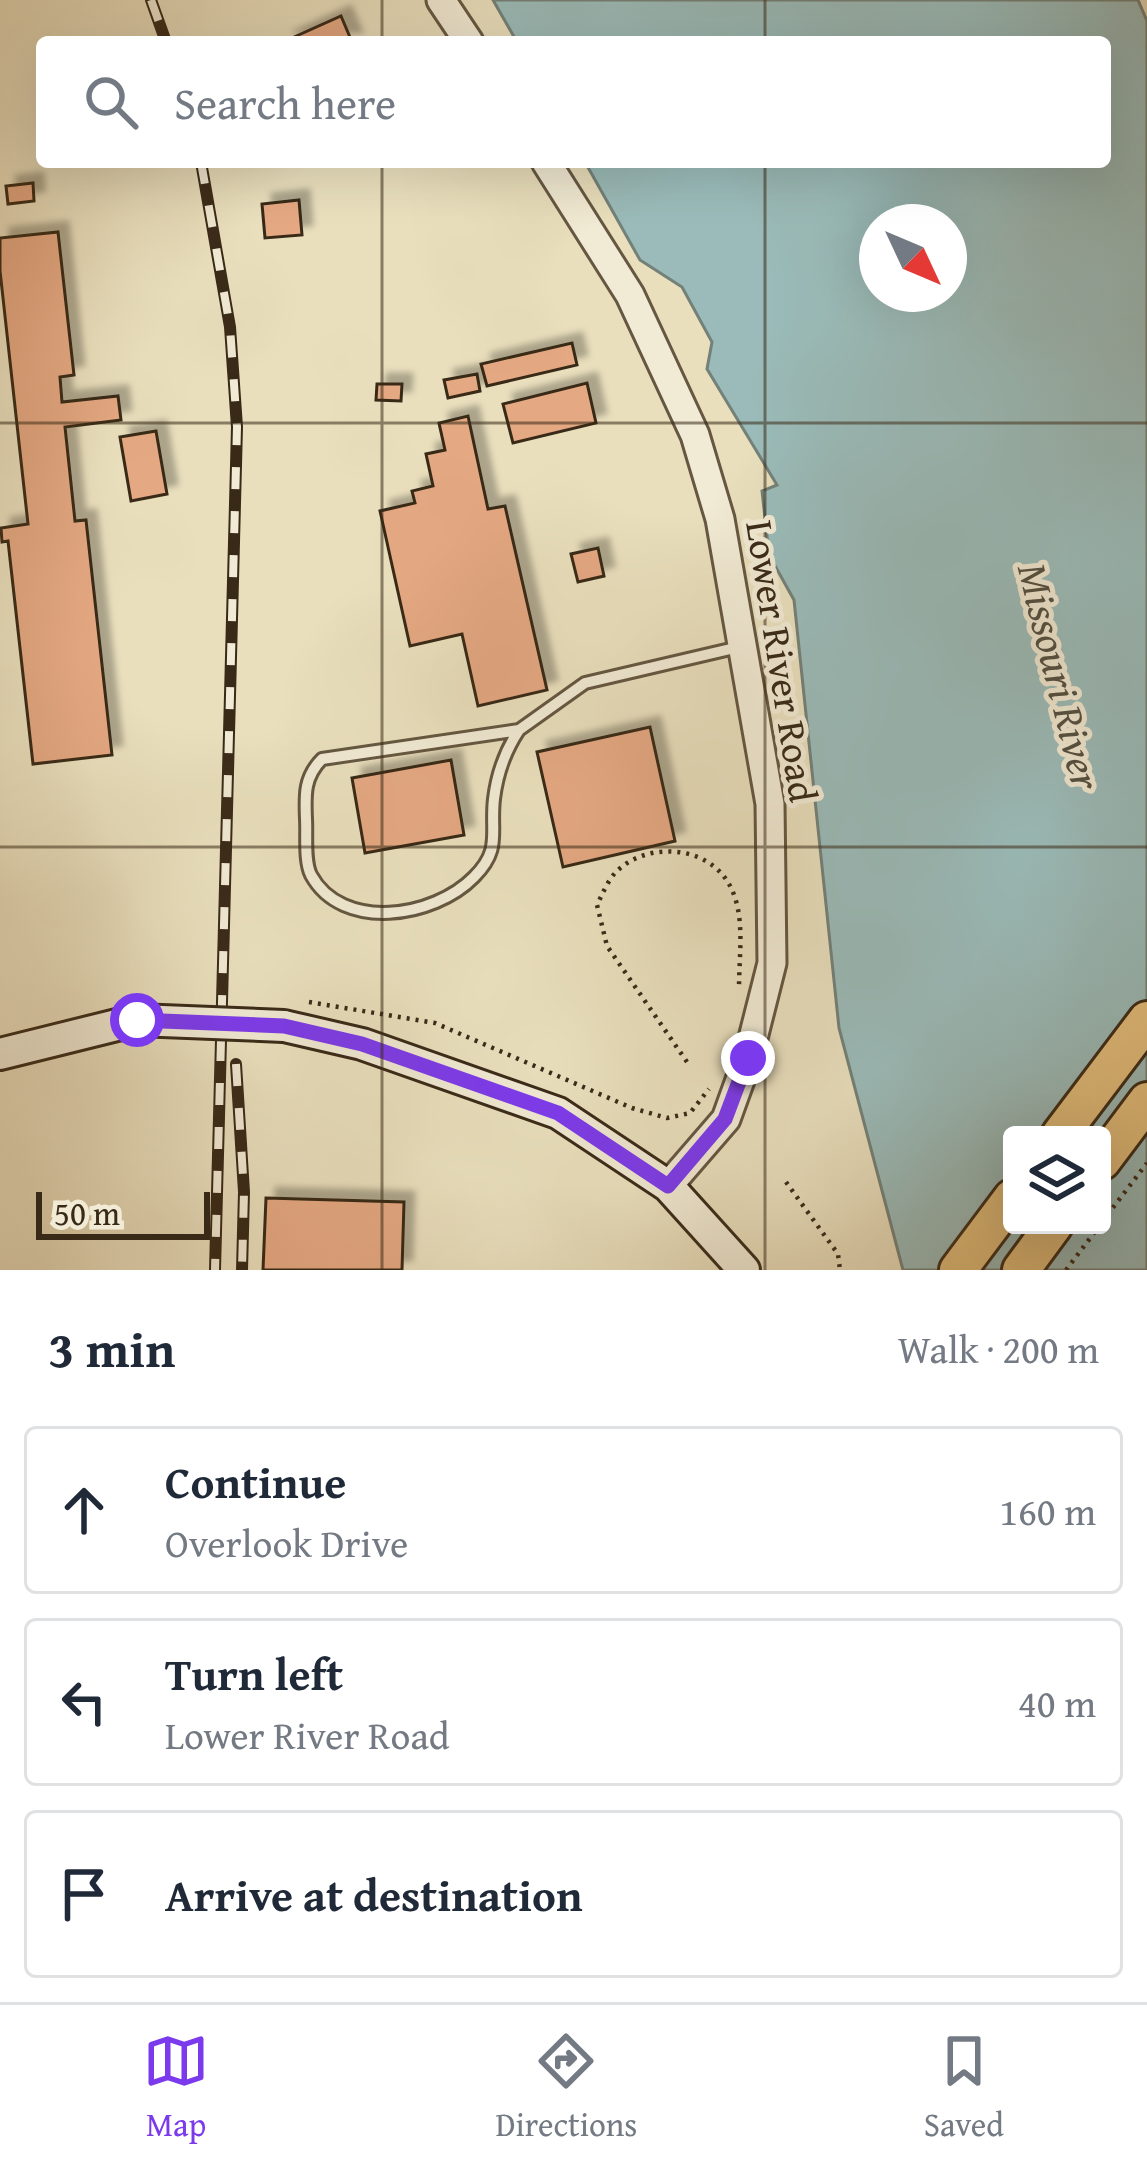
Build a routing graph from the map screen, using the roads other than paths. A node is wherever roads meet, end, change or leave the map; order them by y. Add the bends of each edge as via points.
1 (441, 0) edge
2 (465, 36) edge
3 (550, 168) edge
4 (742, 646) junction
5 (519, 730) junction
6 (1147, 1020) edge
7 (0, 1054) edge
8 (1147, 1101) edge
9 (1067, 1126) edge
10 (1111, 1149) edge
11 (668, 1186) junction
12 (1003, 1210) edge
13 (1047, 1234) edge
14 (744, 1270) edge
15 (958, 1270) edge
16 (1021, 1270) edge

1 - 2 street
3 - 4 street, Lower River Road via 630,295 695,435 720,519
4 - 5 lane via 585,683
4 - 11 street, Lower River Road via 770,804 772,963 725,1119
5 - 5 lane via 322,759 304,794 309,872 338,906 372,914 419,906 472,879 495,849 494,800
6 - 9 highway
7 - 11 main road, bridge via 137,1020 294,1014 558,1113
8 - 10 highway
11 - 14 main road
12 - 15 highway
13 - 16 highway

